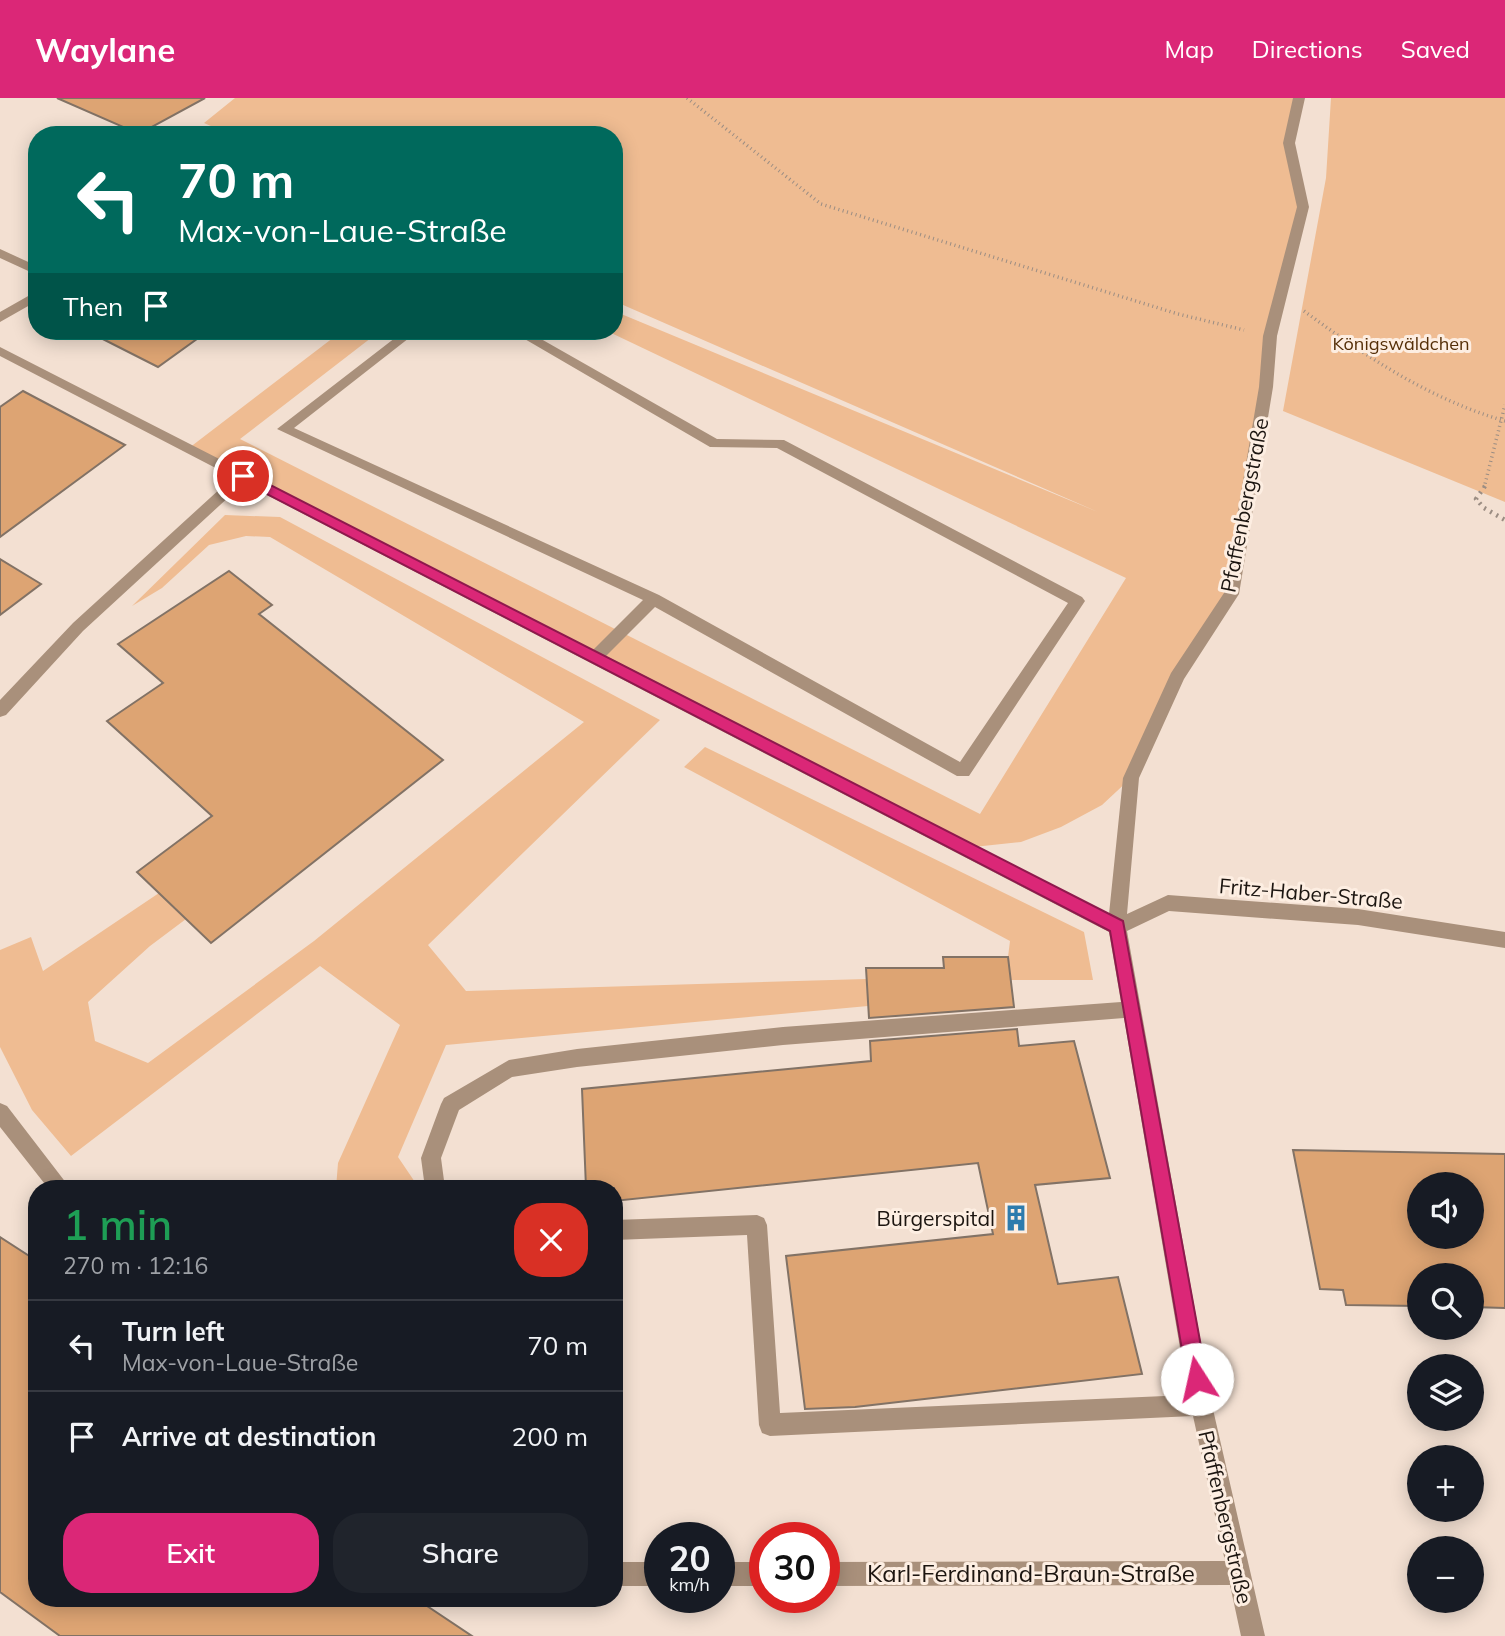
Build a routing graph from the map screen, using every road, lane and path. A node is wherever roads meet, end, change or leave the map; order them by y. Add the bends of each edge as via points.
1 (687, 98) edge
2 (1299, 98) edge
3 (0, 253) edge
4 (28, 267) edge
5 (1281, 294) junction
6 (28, 301) edge
7 (0, 318) edge
8 (1270, 336) junction
9 (400, 340) edge
10 (534, 340) edge
11 (0, 351) edge
12 (1505, 405) edge
13 (1503, 421) edge
14 (243, 476) junction
15 (1505, 520) edge
16 (654, 598) junction
17 (595, 657) junction
18 (0, 711) edge
19 (1117, 926) junction
20 (1505, 940) edge
21 (1132, 1009) junction
22 (0, 1112) edge
23 (54, 1180) edge
24 (434, 1180) edge
25 (623, 1230) edge
26 (1201, 1405) junction
27 (1239, 1573) junction
28 (623, 1574) edge
29 (644, 1574) edge
30 (840, 1574) edge
31 (1253, 1636) edge

1 - 8 path via 821,204 1178,314
2 - 5 street, Pfaffenbergstraße via 1289,143 1303,207
3 - 4 street
5 - 8 street, Pfaffenbergstraße
5 - 13 path via 1379,366 1469,411
6 - 7 street
8 - 19 street, Pfaffenbergstraße via 1266,387 1231,594 1177,677 1131,778
9 - 16 street via 284,429
10 - 16 street via 715,444 779,443 1077,601 963,771
11 - 14 street
12 - 13 path
13 - 15 path via 1486,485 1476,499
14 - 17 street
14 - 18 street via 78,627
16 - 17 street
17 - 19 street
19 - 20 street, Fritz-Haber-Straße via 1168,903 1358,917
19 - 21 street, Pfaffenbergstraße
21 - 24 street via 783,1036 509,1069 451,1104 431,1158
21 - 26 street, Pfaffenbergstraße
22 - 23 street
25 - 26 street via 757,1225 770,1425
26 - 27 street, Pfaffenbergstraße
27 - 30 street, Karl-Ferdinand-Braun-Straße
27 - 31 street, Pfaffenbergstraße
28 - 29 street

